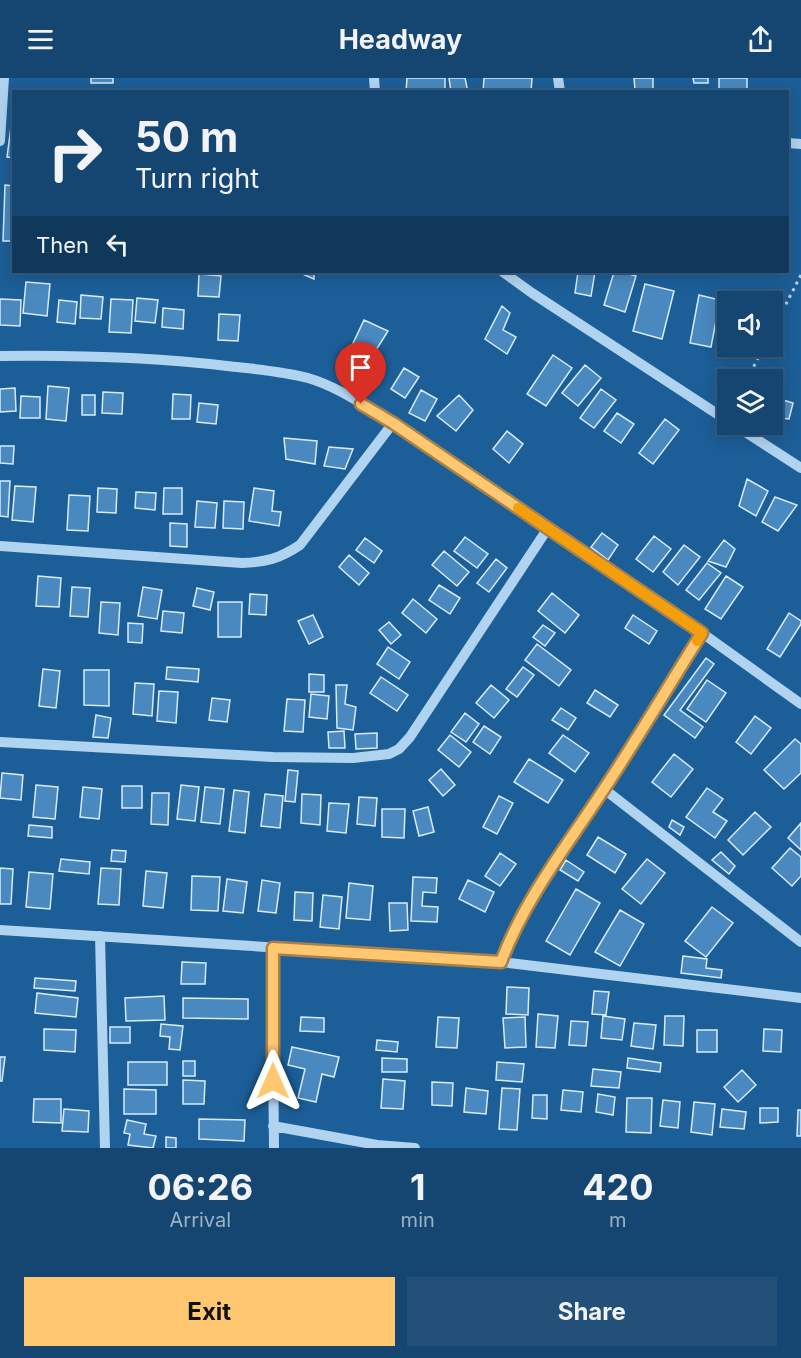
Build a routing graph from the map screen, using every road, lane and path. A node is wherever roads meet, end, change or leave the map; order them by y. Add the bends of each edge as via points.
1 (4, 78) edge
2 (8, 101) edge
3 (0, 141) edge
4 (504, 273) edge
5 (801, 274) edge
6 (783, 309) edge
7 (0, 356) edge
8 (717, 414) edge
9 (393, 423) junction
10 (750, 435) edge
11 (801, 468) edge
12 (548, 528) junction
13 (0, 546) edge
14 (702, 633) junction
15 (801, 704) edge
16 (0, 742) edge
17 (604, 789) junction
18 (0, 930) edge
19 (100, 936) junction
20 (801, 942) edge
21 (273, 948) junction
22 (501, 962) junction
23 (801, 998) edge
24 (273, 1126) junction
25 (105, 1148) edge
26 (274, 1148) edge
27 (415, 1148) edge

1 - 2 street
2 - 3 street
4 - 8 street
5 - 6 path
7 - 9 street via 92,355 267,370 309,378 346,394
9 - 12 street
9 - 13 street via 300,545 266,562
10 - 11 street
12 - 14 street
12 - 16 street via 410,737 388,754 353,758 273,757
14 - 15 street
14 - 17 street
17 - 20 street
17 - 22 street via 536,890
18 - 19 street
19 - 21 street
19 - 25 street
21 - 22 street
21 - 24 street
22 - 23 street
24 - 26 street
24 - 27 street

